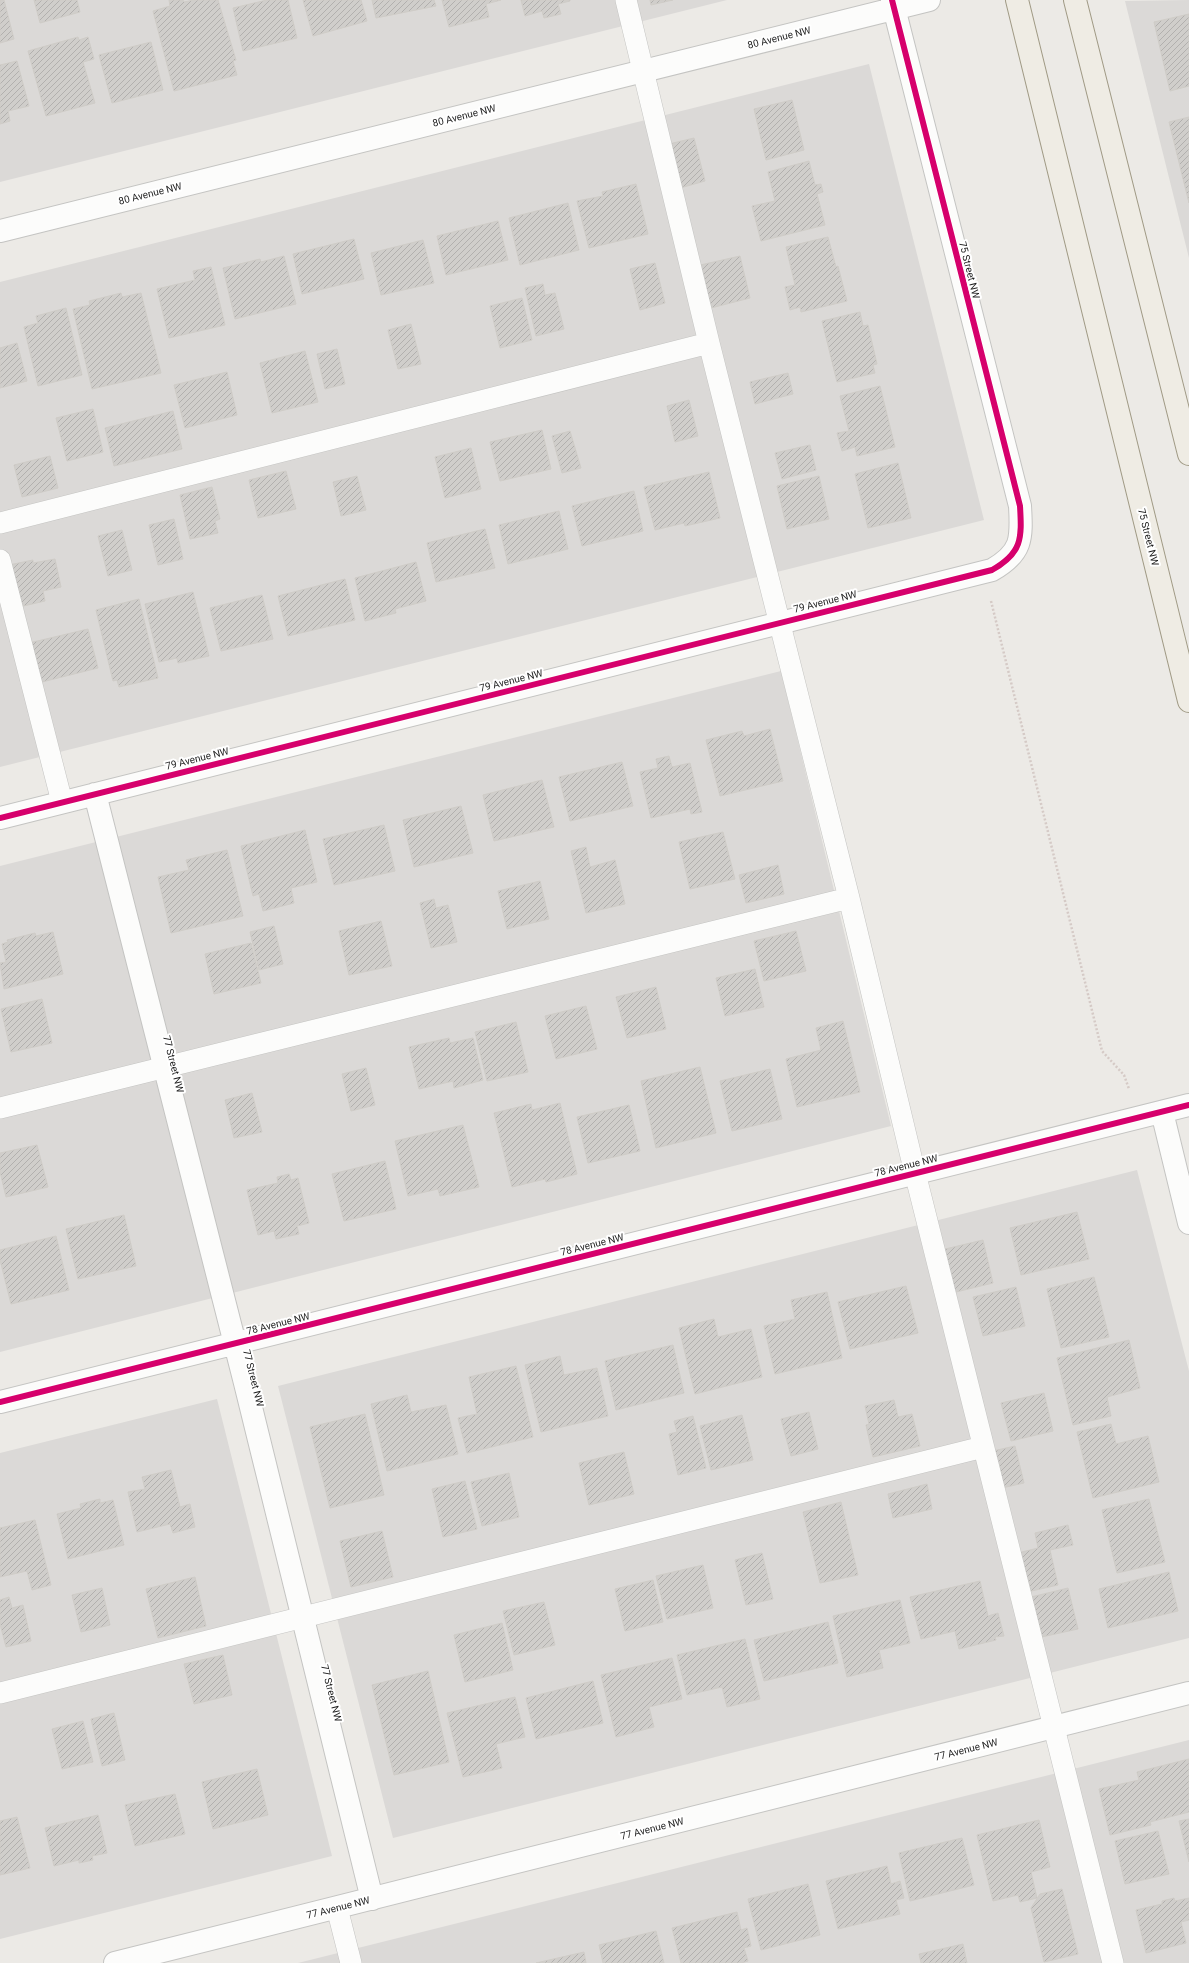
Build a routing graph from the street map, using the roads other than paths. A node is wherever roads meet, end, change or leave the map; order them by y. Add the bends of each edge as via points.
1 (626, 0) edge
2 (929, 0) edge
3 (1017, 0) edge
4 (1075, 0) edge
5 (893, 4) edge
6 (643, 70) junction
7 (0, 231) edge
8 (709, 343) junction
9 (1189, 454) edge
10 (0, 523) edge
11 (1018, 546) joint
12 (0, 560) edge
13 (780, 623) junction
14 (1189, 701) edge
15 (95, 794) junction
16 (62, 802) junction
17 (0, 818) edge
18 (849, 898) junction
19 (165, 1066) junction
20 (1189, 1105) edge
21 (0, 1108) edge
22 (1162, 1112) junction
23 (915, 1173) junction
24 (1189, 1223) edge
25 (235, 1344) junction
26 (0, 1402) edge
27 (983, 1447) junction
28 (303, 1617) junction
29 (0, 1693) edge
30 (1189, 1693) edge
31 (1053, 1727) junction
32 (372, 1899) junction
33 (337, 1908) junction
34 (115, 1963) edge
35 (351, 1963) edge
36 (1113, 1963) edge

1 - 6 lane
2 - 5 street, 80 Avenue NW
3 - 14 main road, 75 Street NW
4 - 9 main road
5 - 6 street, 80 Avenue NW
5 - 11 street, 75 Street NW via 1020,506 1021,527
6 - 7 street, 80 Avenue NW
6 - 8 lane
8 - 10 lane
8 - 13 lane
11 - 13 street, 79 Avenue NW via 1013,555 992,570
12 - 16 lane
13 - 15 street, 79 Avenue NW
13 - 18 lane
15 - 16 street, 79 Avenue NW
15 - 19 street, 77 Street NW
16 - 17 street, 79 Avenue NW
18 - 19 lane
18 - 23 lane
19 - 21 lane
19 - 25 street, 77 Street NW
20 - 22 street, 78 Avenue NW
22 - 23 street, 78 Avenue NW
22 - 24 street
23 - 25 street, 78 Avenue NW
23 - 27 lane
25 - 26 street, 78 Avenue NW
25 - 28 street, 77 Street NW
27 - 28 lane
27 - 31 lane
28 - 29 lane
28 - 32 street, 77 Street NW
30 - 31 street, 77 Avenue NW
31 - 32 street, 77 Avenue NW
31 - 36 lane
32 - 33 street, 77 Avenue NW
33 - 34 street, 77 Avenue NW
33 - 35 lane

